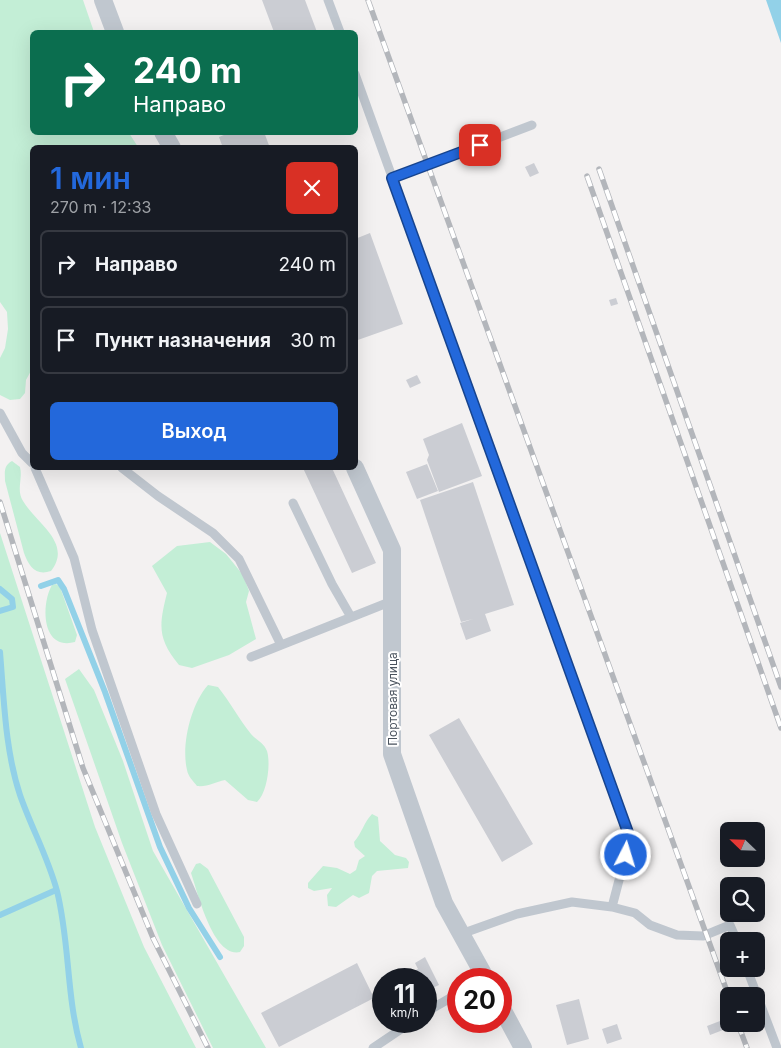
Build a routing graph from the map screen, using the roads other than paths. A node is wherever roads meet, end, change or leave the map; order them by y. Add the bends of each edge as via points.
1 (103, 0) edge
2 (328, 0) edge
3 (114, 30) edge
4 (339, 30) edge
5 (358, 82) edge
6 (532, 125) dead end
7 (392, 178) junction
8 (0, 413) edge
9 (30, 461) edge
10 (36, 470) edge
11 (125, 470) edge
12 (356, 470) edge
13 (293, 503) dead end
14 (392, 602) junction
15 (352, 617) junction
16 (281, 645) junction
17 (251, 657) dead end
18 (197, 904) dead end
19 (612, 907) junction
20 (733, 932) edge
21 (461, 934) junction
22 (480, 968) edge
23 (750, 977) edge
24 (512, 1027) edge
25 (395, 1033) edge
26 (373, 1048) edge
27 (524, 1048) edge
28 (777, 1048) edge

1 - 3 street
2 - 4 lane
5 - 7 lane
6 - 7 lane
7 - 19 lane via 630,838
8 - 9 lane via 22,453
10 - 18 lane via 74,558 92,630 156,814
11 - 16 lane via 213,533 239,559
12 - 14 street, Портовая улица via 392,550
13 - 15 lane via 332,584
14 - 15 lane
14 - 21 street, Портовая улица via 392,754 444,903
15 - 16 lane
16 - 17 lane
19 - 20 lane via 635,913 650,925 677,935 703,936 730,924
19 - 21 lane via 572,902 517,914
21 - 22 street, Портовая улица
23 - 28 lane
24 - 27 street
25 - 26 lane

